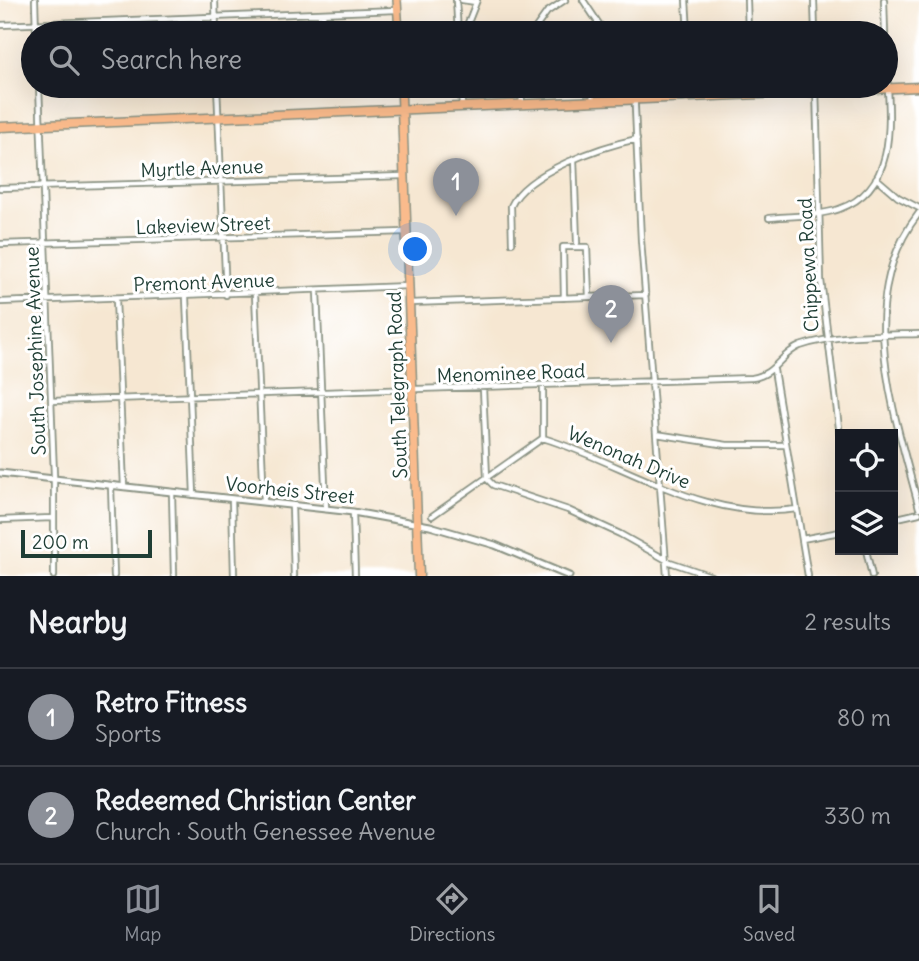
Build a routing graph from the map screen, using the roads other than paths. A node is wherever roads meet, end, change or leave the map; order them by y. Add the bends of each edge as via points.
1 (35, 0) edge
2 (215, 0) edge
3 (397, 0) edge
4 (456, 0) edge
5 (462, 0) edge
6 (565, 0) edge
7 (583, 0) edge
8 (686, 0) edge
9 (747, 0) edge
10 (814, 0) edge
11 (884, 0) edge
12 (476, 1) edge
13 (398, 10) junction
14 (323, 13) junction
15 (215, 17) junction
16 (36, 21) edge
17 (113, 21) edge
18 (215, 21) edge
19 (323, 21) edge
20 (398, 21) edge
21 (457, 21) edge
22 (468, 21) edge
23 (541, 21) edge
24 (597, 21) edge
25 (687, 21) edge
26 (748, 21) edge
27 (815, 21) edge
28 (885, 21) edge
29 (21, 24) edge
30 (0, 25) edge
31 (919, 87) edge
32 (898, 88) edge
33 (40, 98) edge
34 (217, 98) edge
35 (402, 98) edge
36 (462, 98) edge
37 (522, 98) edge
38 (593, 98) edge
39 (648, 98) edge
40 (817, 98) edge
41 (887, 98) edge
42 (635, 99) junction
43 (593, 101) junction
44 (522, 104) junction
45 (462, 106) junction
46 (402, 109) junction
47 (218, 118) junction
48 (41, 126) junction
49 (0, 127) edge
50 (637, 139) junction
51 (574, 159) junction
52 (404, 176) junction
53 (876, 178) junction
54 (220, 182) junction
55 (43, 187) junction
56 (0, 188) edge
57 (919, 208) edge
58 (819, 213) junction
59 (919, 213) edge
60 (769, 218) dead end
61 (406, 232) junction
62 (223, 238) junction
63 (45, 243) junction
64 (512, 243) dead end
65 (577, 243) dead end
66 (0, 244) edge
67 (409, 286) junction
68 (317, 291) junction
69 (255, 294) junction
70 (226, 295) junction
71 (646, 295) junction
72 (186, 296) junction
73 (589, 297) junction
74 (564, 298) junction
75 (116, 299) junction
76 (47, 300) junction
77 (0, 302) edge
78 (410, 303) junction
79 (919, 334) edge
80 (884, 336) junction
81 (826, 342) junction
82 (774, 370) junction
83 (652, 382) junction
84 (543, 386) junction
85 (483, 388) junction
86 (413, 390) junction
87 (321, 393) junction
88 (260, 394) junction
89 (190, 396) junction
90 (120, 399) junction
91 (51, 401) junction
92 (839, 429) edge
93 (656, 434) junction
94 (543, 438) junction
95 (786, 445) junction
96 (0, 473) edge
97 (52, 479) junction
98 (486, 479) junction
99 (660, 485) junction
100 (111, 486) junction
101 (124, 487) junction
102 (172, 493) junction
103 (194, 495) junction
104 (232, 499) junction
105 (264, 502) junction
106 (292, 505) junction
107 (326, 509) junction
108 (797, 509) junction
109 (919, 510) edge
110 (352, 513) junction
111 (432, 516) dead end
112 (898, 517) edge
113 (52, 518) junction
114 (0, 520) edge
115 (417, 524) junction
116 (835, 533) edge
117 (802, 539) junction
118 (867, 555) edge
119 (666, 560) junction
120 (54, 576) edge
121 (114, 576) edge
122 (174, 576) edge
123 (234, 576) edge
124 (294, 576) edge
125 (355, 576) edge
126 (419, 576) edge
127 (569, 576) edge
128 (667, 576) edge
129 (711, 576) edge
130 (808, 576) edge
131 (872, 576) edge

1 - 16 street
2 - 15 street
3 - 13 main road
4 - 21 street
5 - 12 street
6 - 23 street
7 - 24 street
8 - 25 street
9 - 26 street
10 - 27 street
11 - 28 street
12 - 22 street
13 - 14 street
13 - 20 main road
14 - 15 street
14 - 19 street
15 - 17 street
15 - 18 street
29 - 30 street
31 - 32 highway
33 - 48 street, South Josephine Avenue
34 - 47 street
35 - 46 main road
36 - 45 street
37 - 44 street
38 - 43 street
39 - 42 highway
40 - 58 street, Chippewa Road
41 - 53 street via 889,142
42 - 43 highway
42 - 50 street
43 - 44 highway
44 - 45 highway
45 - 46 highway
46 - 47 highway
46 - 52 highway, South Telegraph Road
47 - 48 highway
47 - 54 street
48 - 49 highway
48 - 55 street, South Josephine Avenue
50 - 51 street
50 - 71 street
51 - 64 street via 514,200
51 - 65 street
52 - 54 street, Myrtle Avenue
52 - 61 highway, South Telegraph Road
53 - 57 street
53 - 58 street via 853,203
54 - 55 street, Myrtle Avenue
54 - 62 street
55 - 56 street, Myrtle Avenue
55 - 63 street, South Josephine Avenue
58 - 60 street
58 - 81 street, Chippewa Road
59 - 80 street via 889,270
61 - 62 street, Lakeview Street
61 - 67 highway, South Telegraph Road
62 - 63 street, Lakeview Street
62 - 70 street
63 - 66 street, Lakeview Street
63 - 76 street, South Josephine Avenue
67 - 68 street, Premont Avenue
67 - 78 highway, South Telegraph Road
68 - 69 street, Premont Avenue
68 - 87 street
69 - 70 street, Premont Avenue
69 - 88 street
70 - 72 street, Premont Avenue
71 - 73 street
71 - 83 street
72 - 75 street, Premont Avenue
72 - 89 street
73 - 74 street
73 - 74 street via 587,247 563,247
74 - 78 street
75 - 76 street, Premont Avenue
75 - 90 street
76 - 77 street, Premont Avenue
76 - 91 street, South Josephine Avenue
78 - 86 highway, South Telegraph Road
79 - 80 street, Menominee Road
80 - 81 street, Menominee Road
80 - 109 street via 897,421
81 - 82 street, Menominee Road via 798,348
81 - 92 street, Chippewa Road
82 - 83 street, Menominee Road via 755,378
82 - 95 street
83 - 84 street, Menominee Road
83 - 93 street
84 - 85 street, Menominee Road
84 - 94 street
85 - 86 street, Menominee Road
85 - 98 street
86 - 87 street, Menominee Road
86 - 115 highway, South Telegraph Road
87 - 88 street, Menominee Road
87 - 107 street
88 - 89 street, Menominee Road
88 - 105 street
89 - 90 street, Menominee Road
89 - 103 street
90 - 91 street, Menominee Road
90 - 101 street
91 - 97 street, South Josephine Avenue
93 - 95 street via 727,445
93 - 99 street
94 - 98 street, Wenonah Drive
94 - 99 street, Wenonah Drive
95 - 108 street
96 - 97 street, Voorheis Street
97 - 100 street, Voorheis Street
97 - 113 street, South Josephine Avenue
98 - 111 street, Wenonah Drive
98 - 119 street via 588,518
99 - 108 street, Wenonah Drive via 736,511
99 - 119 street
100 - 101 street, Voorheis Street
100 - 121 street
101 - 102 street, Voorheis Street
102 - 103 street, Voorheis Street
102 - 122 street
103 - 104 street, Voorheis Street
104 - 105 street, Voorheis Street
104 - 123 street
105 - 106 street, Voorheis Street
106 - 107 street, Voorheis Street
106 - 124 street
107 - 110 street, Voorheis Street
108 - 117 street
109 - 112 street
110 - 115 street, Voorheis Street
110 - 125 street
113 - 114 street
113 - 120 street, South Josephine Avenue
115 - 126 highway, South Telegraph Road
115 - 127 street, Voorheis Street via 495,545
116 - 117 street
117 - 130 street
118 - 131 street
119 - 128 street
119 - 129 street

